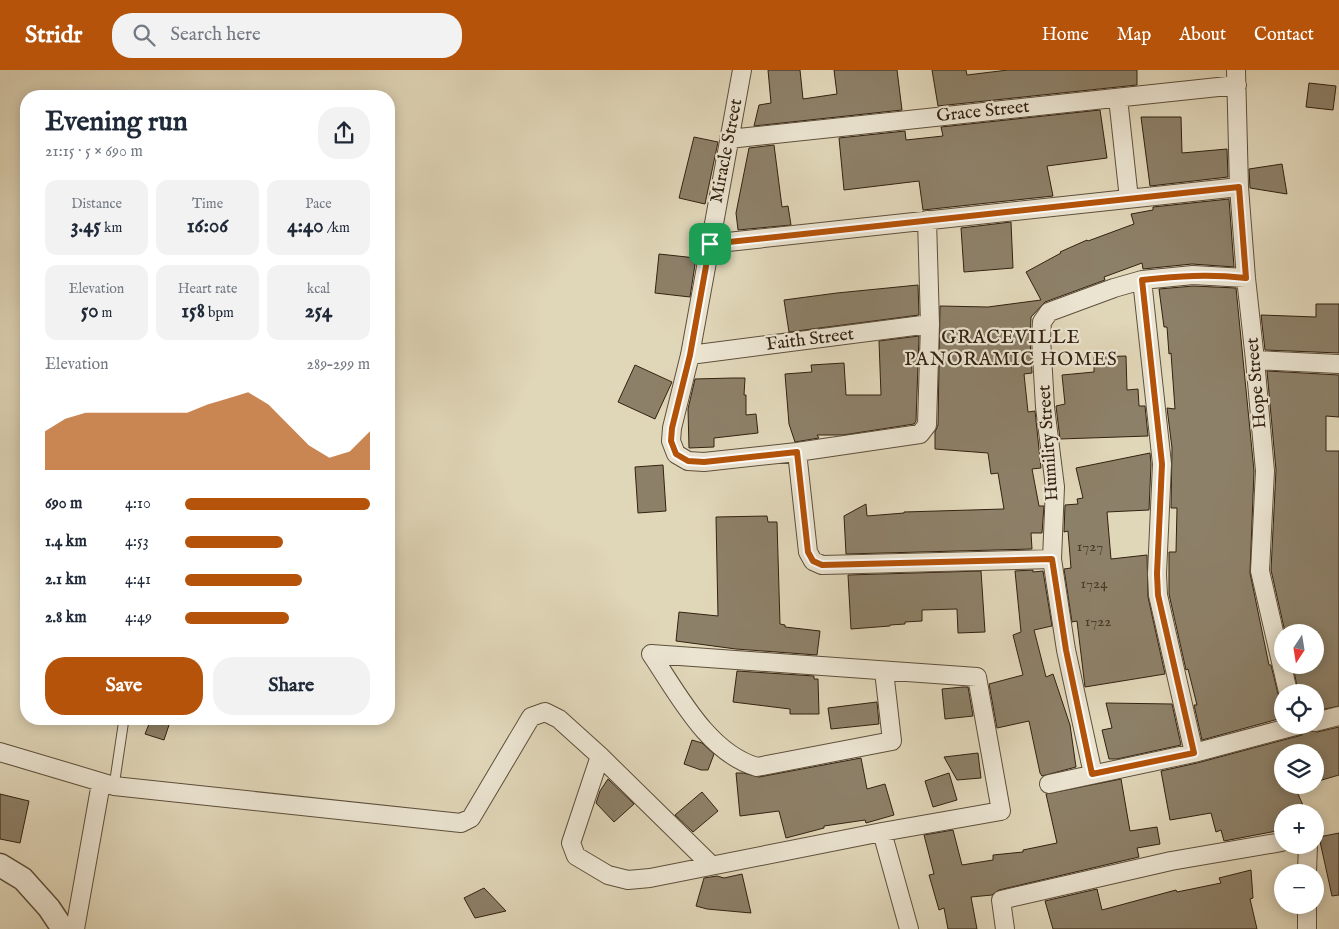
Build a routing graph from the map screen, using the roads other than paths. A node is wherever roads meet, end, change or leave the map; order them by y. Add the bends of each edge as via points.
1 (742, 70) edge
2 (1236, 77) edge
3 (1118, 98) junction
4 (729, 139) junction
5 (1239, 187) junction
6 (1129, 199) junction
7 (928, 220) junction
8 (710, 244) junction
9 (1246, 278) junction
10 (1142, 280) junction
11 (930, 324) junction
12 (690, 355) junction
13 (1255, 360) junction
14 (1339, 364) edge
15 (797, 452) junction
16 (1052, 559) junction
17 (884, 671) junction
18 (1286, 684) edge
19 (1339, 716) edge
20 (1324, 720) edge
21 (123, 725) edge
22 (1274, 731) edge
23 (0, 752) edge
24 (1194, 753) junction
25 (600, 756) junction
26 (1092, 774) junction
27 (108, 784) junction
28 (1049, 784) dead end
29 (882, 832) junction
30 (1274, 843) edge
31 (0, 865) edge
32 (711, 866) junction
33 (1307, 914) edge
34 (63, 929) edge
35 (75, 929) edge
36 (909, 929) edge
37 (1005, 929) edge
38 (1307, 929) edge

1 - 4 street, Miracle Street
2 - 3 street, Grace Street
2 - 5 street, Hope Street
3 - 4 street, Grace Street
3 - 6 street
4 - 8 street, Miracle Street
5 - 6 street
5 - 9 street, Hope Street
6 - 7 street
7 - 8 street
7 - 11 street
8 - 12 street, Miracle Street
9 - 10 street, Humility Street via 1193,275
9 - 13 street, Hope Street
10 - 16 street, Humility Street via 1049,312 1042,322 1045,407 1055,487
10 - 24 street via 1162,464 1158,595
11 - 12 street, Faith Street
11 - 15 street, Miracle Street via 927,425 920,434
12 - 15 street, Miracle Street via 672,428 671,441 676,454 688,461 704,462
13 - 14 street
13 - 18 street, Hope Street via 1265,470 1260,571
15 - 16 street via 808,552 813,561 822,565
16 - 26 street, Humility Street via 1066,650
17 - 17 street via 892,742 757,767 744,763 719,746 695,718 651,654
17 - 29 street via 977,677 1001,811
19 - 20 street
21 - 27 lane
22 - 24 street
23 - 27 street
24 - 26 street
25 - 27 street via 559,719 545,712 531,717 471,818 461,823
25 - 32 street
25 - 32 street via 571,843 576,856 608,875 628,880
26 - 28 street
27 - 35 street
29 - 32 street
29 - 36 street
30 - 37 street via 1171,861 1001,900
31 - 34 street via 23,878
33 - 38 street

